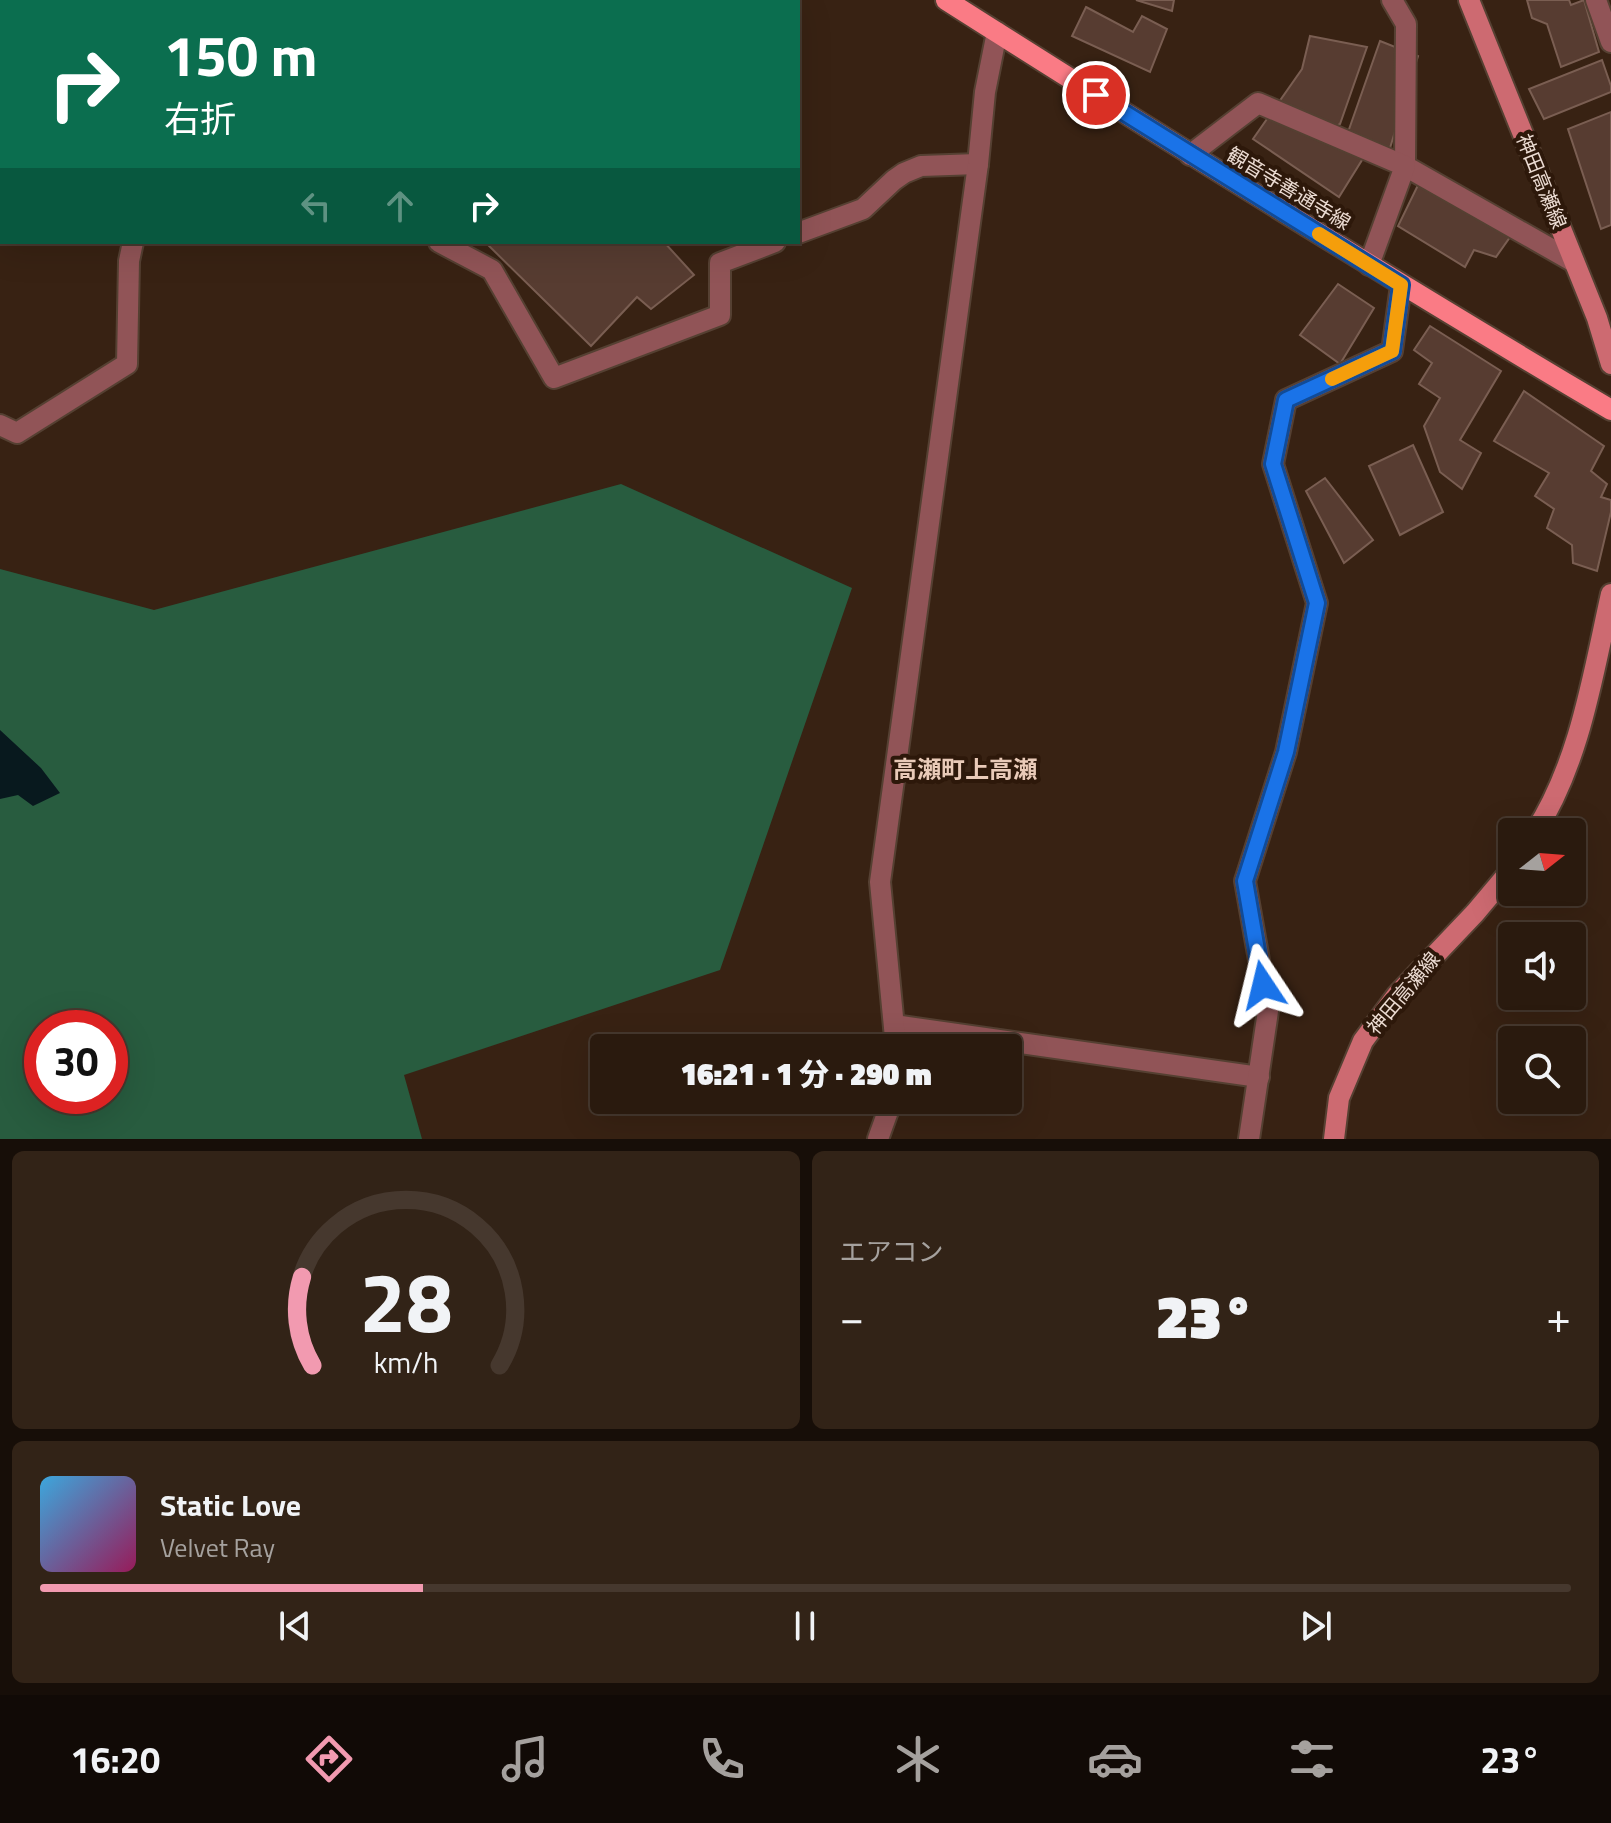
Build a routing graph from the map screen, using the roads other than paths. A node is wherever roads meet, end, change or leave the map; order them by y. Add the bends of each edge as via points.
1 (946, 0) edge
2 (1392, 0) edge
3 (1469, 0) edge
4 (1596, 0) edge
5 (997, 32) junction
6 (1611, 42) edge
7 (1190, 155) junction
8 (978, 164) junction
9 (1405, 166) junction
10 (800, 232) edge
11 (133, 244) edge
12 (443, 244) edge
13 (770, 244) edge
14 (1574, 262) junction
15 (1369, 265) junction
16 (1401, 285) junction
17 (1611, 364) edge
18 (1611, 410) edge
19 (0, 425) edge
20 (1611, 594) edge
21 (1544, 818) edge
22 (1498, 886) edge
23 (894, 1025) junction
24 (895, 1034) edge
25 (1259, 1077) junction
26 (887, 1114) edge
27 (878, 1139) edge
28 (1249, 1139) edge
29 (1334, 1139) edge

1 - 5 main road, 観音寺善通寺線
2 - 9 street via 1406,24
3 - 14 main road, 神田高瀬線
4 - 6 street
5 - 7 main road, 観音寺善通寺線
5 - 8 street
7 - 9 street via 1258,103
7 - 15 main road, 観音寺善通寺線
8 - 10 street via 921,166 894,180 863,209
8 - 23 street via 880,882
9 - 14 street
9 - 15 street
11 - 19 street via 127,364 17,433
12 - 13 street via 492,270 554,378 720,315 720,263
14 - 17 main road, 神田高瀬線
15 - 16 main road, 観音寺善通寺線
16 - 18 main road, 観音寺善通寺線
16 - 25 street via 1392,351 1286,400 1273,464 1317,603 1286,752 1245,881 1268,1011
20 - 21 main road via 1574,748
22 - 29 main road, 神田高瀬線 via 1397,995 1363,1041 1339,1098
23 - 24 street
23 - 25 street
25 - 28 street
26 - 27 street

